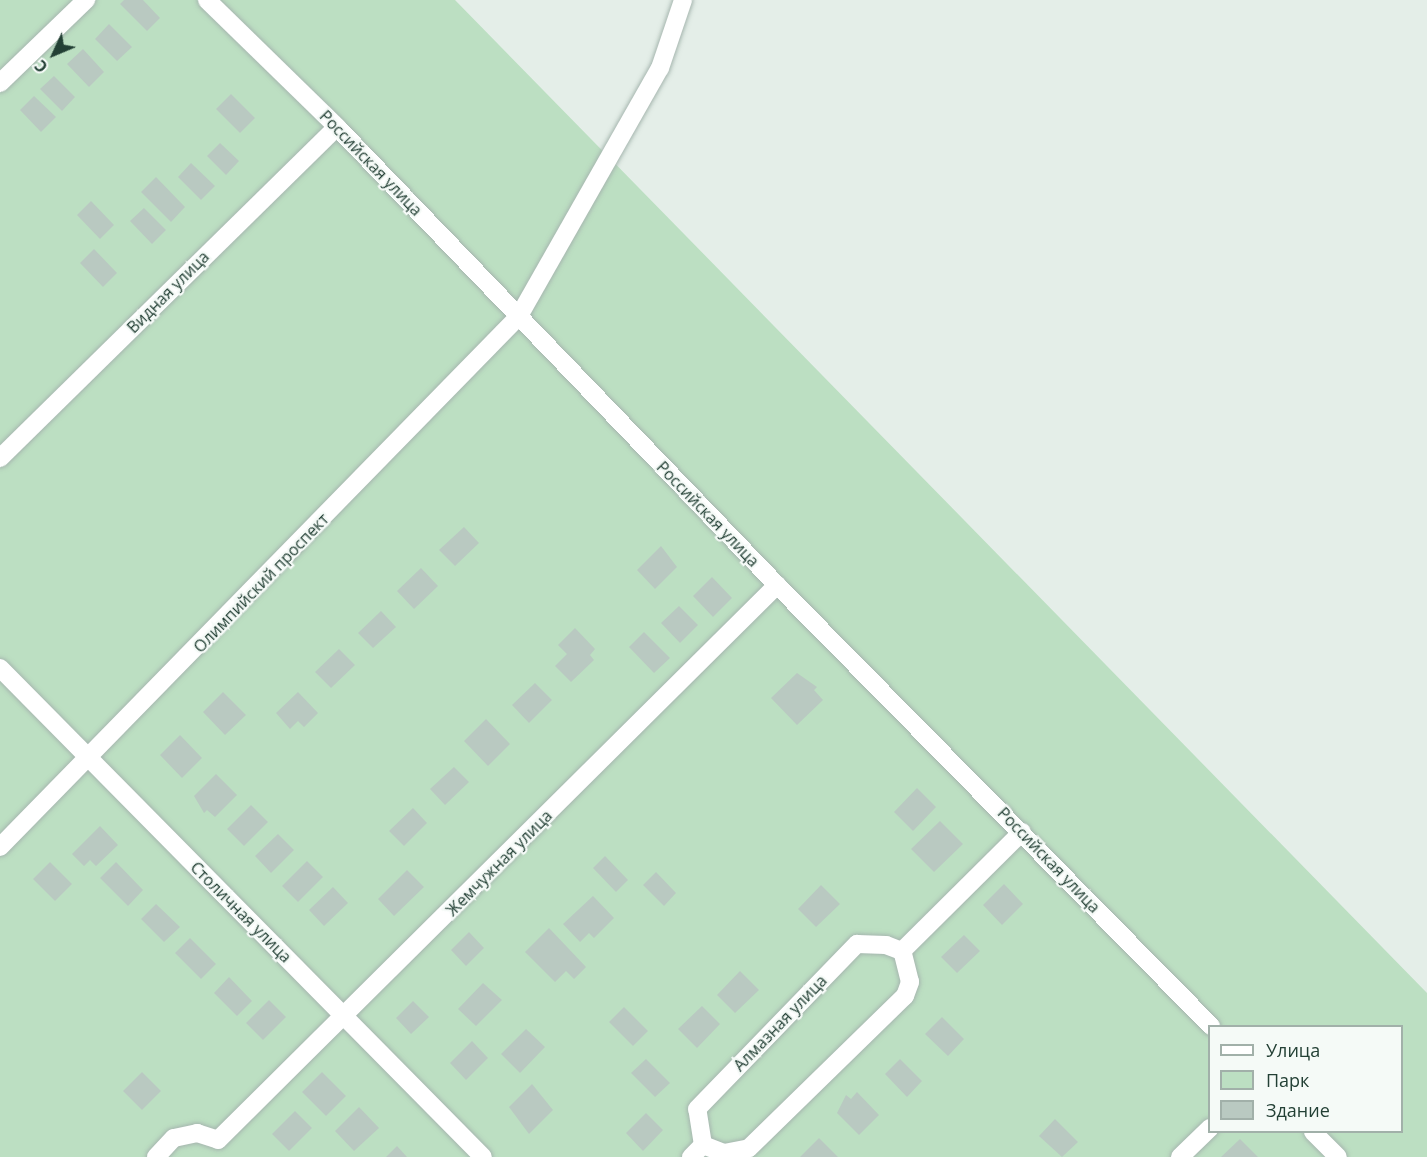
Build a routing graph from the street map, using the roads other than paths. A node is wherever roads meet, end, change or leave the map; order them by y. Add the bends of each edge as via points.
1 (86, 0) edge
2 (207, 0) edge
3 (683, 0) edge
4 (0, 83) edge
5 (337, 127) junction
6 (519, 316) junction
7 (0, 458) edge
8 (777, 585) junction
9 (0, 668) edge
10 (90, 759) junction
11 (1022, 832) junction
12 (0, 848) edge
13 (902, 951) junction
14 (345, 1017) junction
15 (1210, 1025) edge
16 (1208, 1129) edge
17 (1315, 1133) edge
18 (221, 1148) edge
19 (697, 1151) edge
20 (156, 1157) edge
21 (483, 1157) edge
22 (1180, 1157) edge
23 (1338, 1157) edge

1 - 4 street
2 - 5 street, Российская улица
3 - 6 street, Олимпийский проспект via 660,68
5 - 6 street, Российская улица
5 - 7 street, Видная улица
6 - 8 street, Российская улица
6 - 10 street, Олимпийский проспект
8 - 11 street, Российская улица
8 - 14 street, Жемчужная улица
9 - 10 street, Столичная улица
10 - 12 street, Олимпийский проспект
10 - 14 street, Столичная улица
11 - 13 street
11 - 15 street, Российская улица
13 - 19 street, Алмазная улица via 910,982 905,996 749,1148 724,1153
13 - 19 street, Алмазная улица via 886,945 857,944 697,1109
14 - 18 street, Жемчужная улица
14 - 21 street, Столичная улица
16 - 22 street
17 - 23 street
18 - 20 street, Жемчужная улица via 197,1133 174,1138

